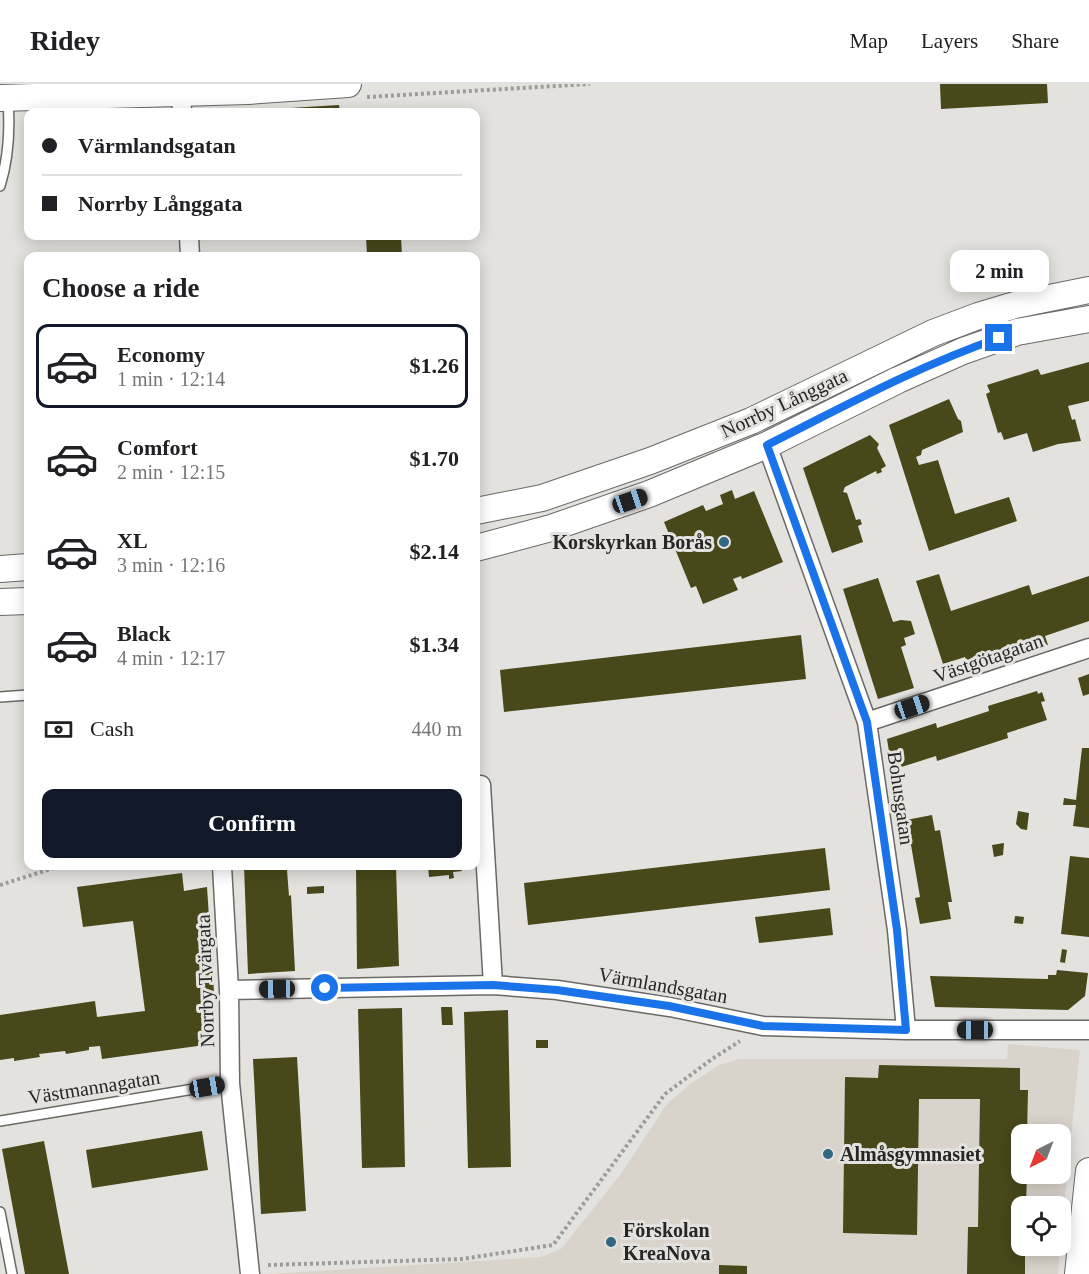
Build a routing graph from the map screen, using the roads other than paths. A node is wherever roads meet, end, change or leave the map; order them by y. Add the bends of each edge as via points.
1 (348, 84) edge
2 (181, 96) edge
3 (4, 98) edge
4 (0, 186) edge
5 (1089, 290) edge
6 (1089, 319) edge
7 (767, 445) junction
8 (480, 510) edge
9 (480, 547) edge
10 (24, 567) edge
11 (0, 569) edge
12 (24, 601) edge
13 (0, 602) edge
14 (1089, 648) edge
15 (24, 695) edge
16 (0, 697) edge
17 (867, 722) junction
18 (480, 785) edge
19 (222, 870) edge
20 (493, 985) junction
21 (229, 990) junction
22 (906, 1030) junction
23 (1089, 1030) edge
24 (230, 1083) junction
25 (0, 1121) edge
26 (1089, 1171) edge
27 (0, 1212) edge
28 (250, 1270) edge
29 (12, 1274) edge
30 (1078, 1274) edge

1 - 2 main road
2 - 3 main road
3 - 4 lane via 9,117
5 - 8 main road, Norrby Långgata via 978,316 933,333 751,421 650,461 542,498
6 - 7 main road, Norrby Långgata via 1017,332 963,351
7 - 9 main road, Norrby Långgata via 649,494 551,528
7 - 17 street, Bohusgatan
10 - 11 main road
12 - 13 main road
14 - 17 street, Västgötagatan
15 - 16 lane
17 - 22 street, Bohusgatan via 897,930
18 - 20 street
19 - 21 street, Norrby Tvärgata
20 - 21 street, Värmlandsgatan
20 - 22 street, Värmlandsgatan via 669,1006 763,1026
21 - 24 street, Norrby Tvärgata
22 - 23 street, Värmlandsgatan
24 - 25 lane, Västmannagatan
24 - 28 street, Norrby Tvärgata
26 - 30 main road
27 - 29 lane

